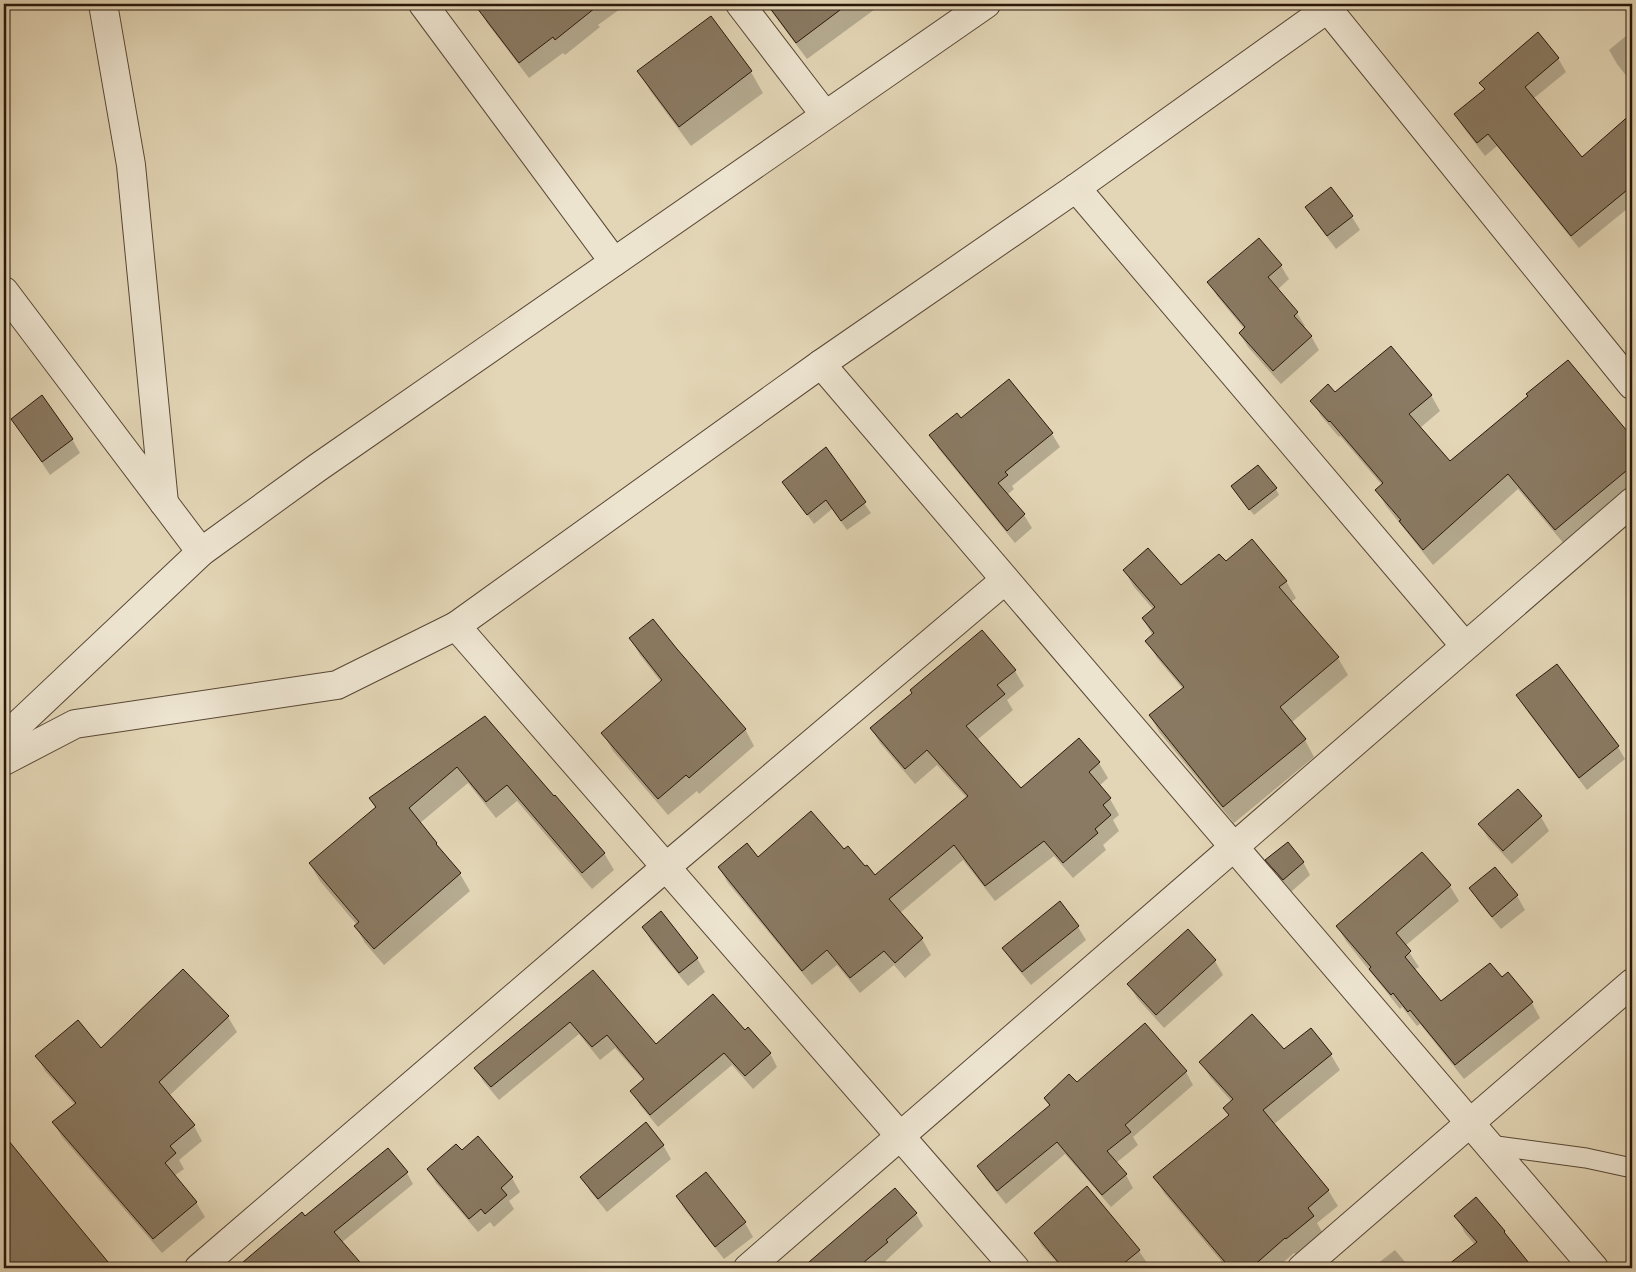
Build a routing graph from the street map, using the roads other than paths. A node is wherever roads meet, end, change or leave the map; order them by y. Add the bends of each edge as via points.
1 (103, 4) edge
2 (423, 4) edge
3 (740, 4) edge
4 (986, 4) edge
5 (1330, 6) edge
6 (824, 115) junction
7 (1076, 188) junction
8 (614, 262) junction
9 (4, 291) edge
10 (821, 364) junction
11 (1632, 385) edge
12 (1632, 502) edge
13 (164, 503) junction
14 (201, 552) junction
15 (1005, 580) junction
16 (456, 626) junction
17 (1465, 646) junction
18 (4, 738) edge
19 (4, 761) edge
20 (1234, 847) junction
21 (666, 867) junction
22 (1632, 983) edge
23 (1470, 1123) junction
24 (901, 1135) junction
25 (1489, 1145) junction
26 (1632, 1168) edge
27 (199, 1268) edge
28 (748, 1268) edge
29 (1015, 1268) edge
30 (1302, 1268) edge
31 (1594, 1268) edge

1 - 13 street via 131,164
2 - 8 street
3 - 6 street
4 - 6 street
5 - 7 street
5 - 11 street
6 - 8 street
7 - 10 street
7 - 17 street
8 - 14 street
9 - 13 street
10 - 15 street
10 - 16 street
12 - 17 street
13 - 14 street
14 - 18 street
15 - 20 street
15 - 21 street
16 - 19 street via 337,685 75,724
16 - 21 street
17 - 20 street
20 - 23 street
20 - 24 street
21 - 24 street
21 - 27 street
22 - 23 street
23 - 25 street
23 - 30 street
24 - 28 street
24 - 29 street
25 - 26 lane via 1586,1158
25 - 31 street

